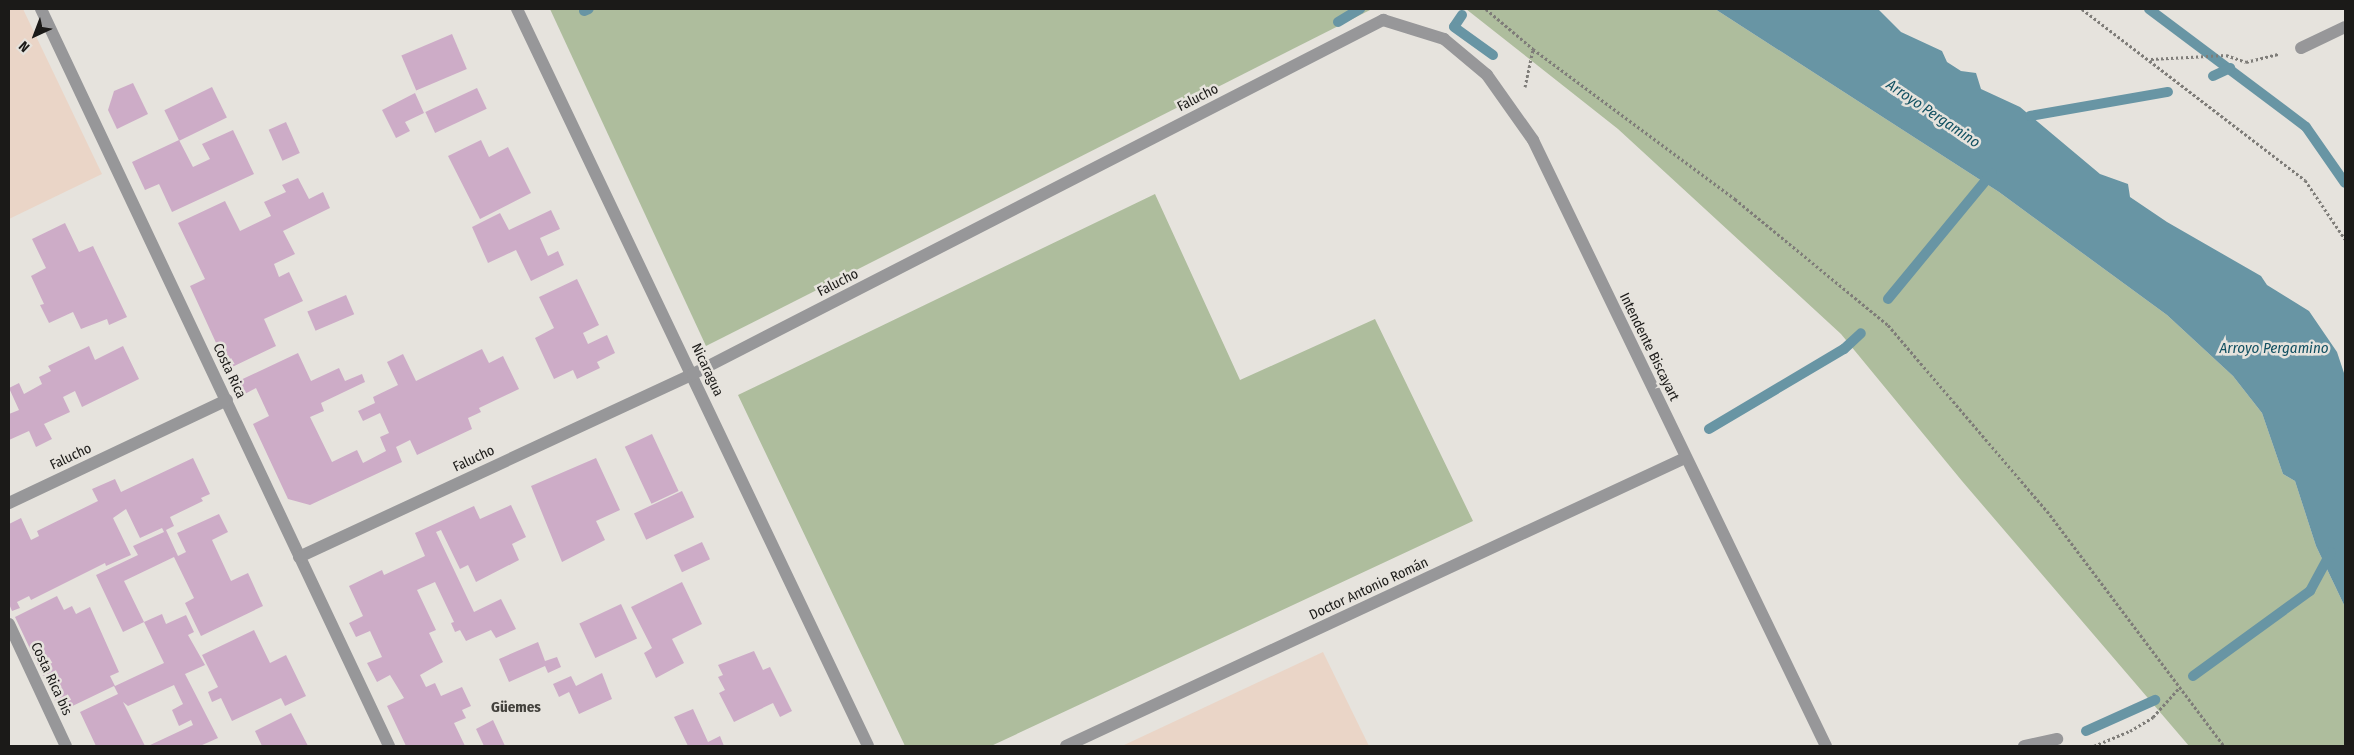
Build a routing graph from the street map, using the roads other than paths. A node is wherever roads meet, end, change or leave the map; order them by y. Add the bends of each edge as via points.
1 (41, 9) edge
2 (518, 9) edge
3 (1384, 20) joint
4 (2345, 27) edge
5 (2301, 48) road end
6 (693, 374) junction
7 (227, 400) junction
8 (1685, 458) junction
9 (9, 503) edge
10 (299, 557) junction
11 (9, 624) edge
12 (2057, 739) dead end
13 (66, 746) edge
14 (389, 746) edge
15 (868, 746) edge
16 (1066, 746) edge
17 (1826, 746) edge
18 (2024, 746) edge

1 - 7 street, Costa Rica
2 - 6 street, Nicaragua
3 - 6 street, Falucho
3 - 8 street, Intendente Biscayart via 1444,39 1487,76 1533,140
4 - 5 street
6 - 10 street, Falucho
6 - 15 street, Nicaragua
7 - 9 street, Falucho
7 - 10 street, Costa Rica
8 - 16 street, Doctor Antonio Román
8 - 17 street, Intendente Biscayart
10 - 14 street, Costa Rica
11 - 13 street, Costa Rica bis
12 - 18 street

